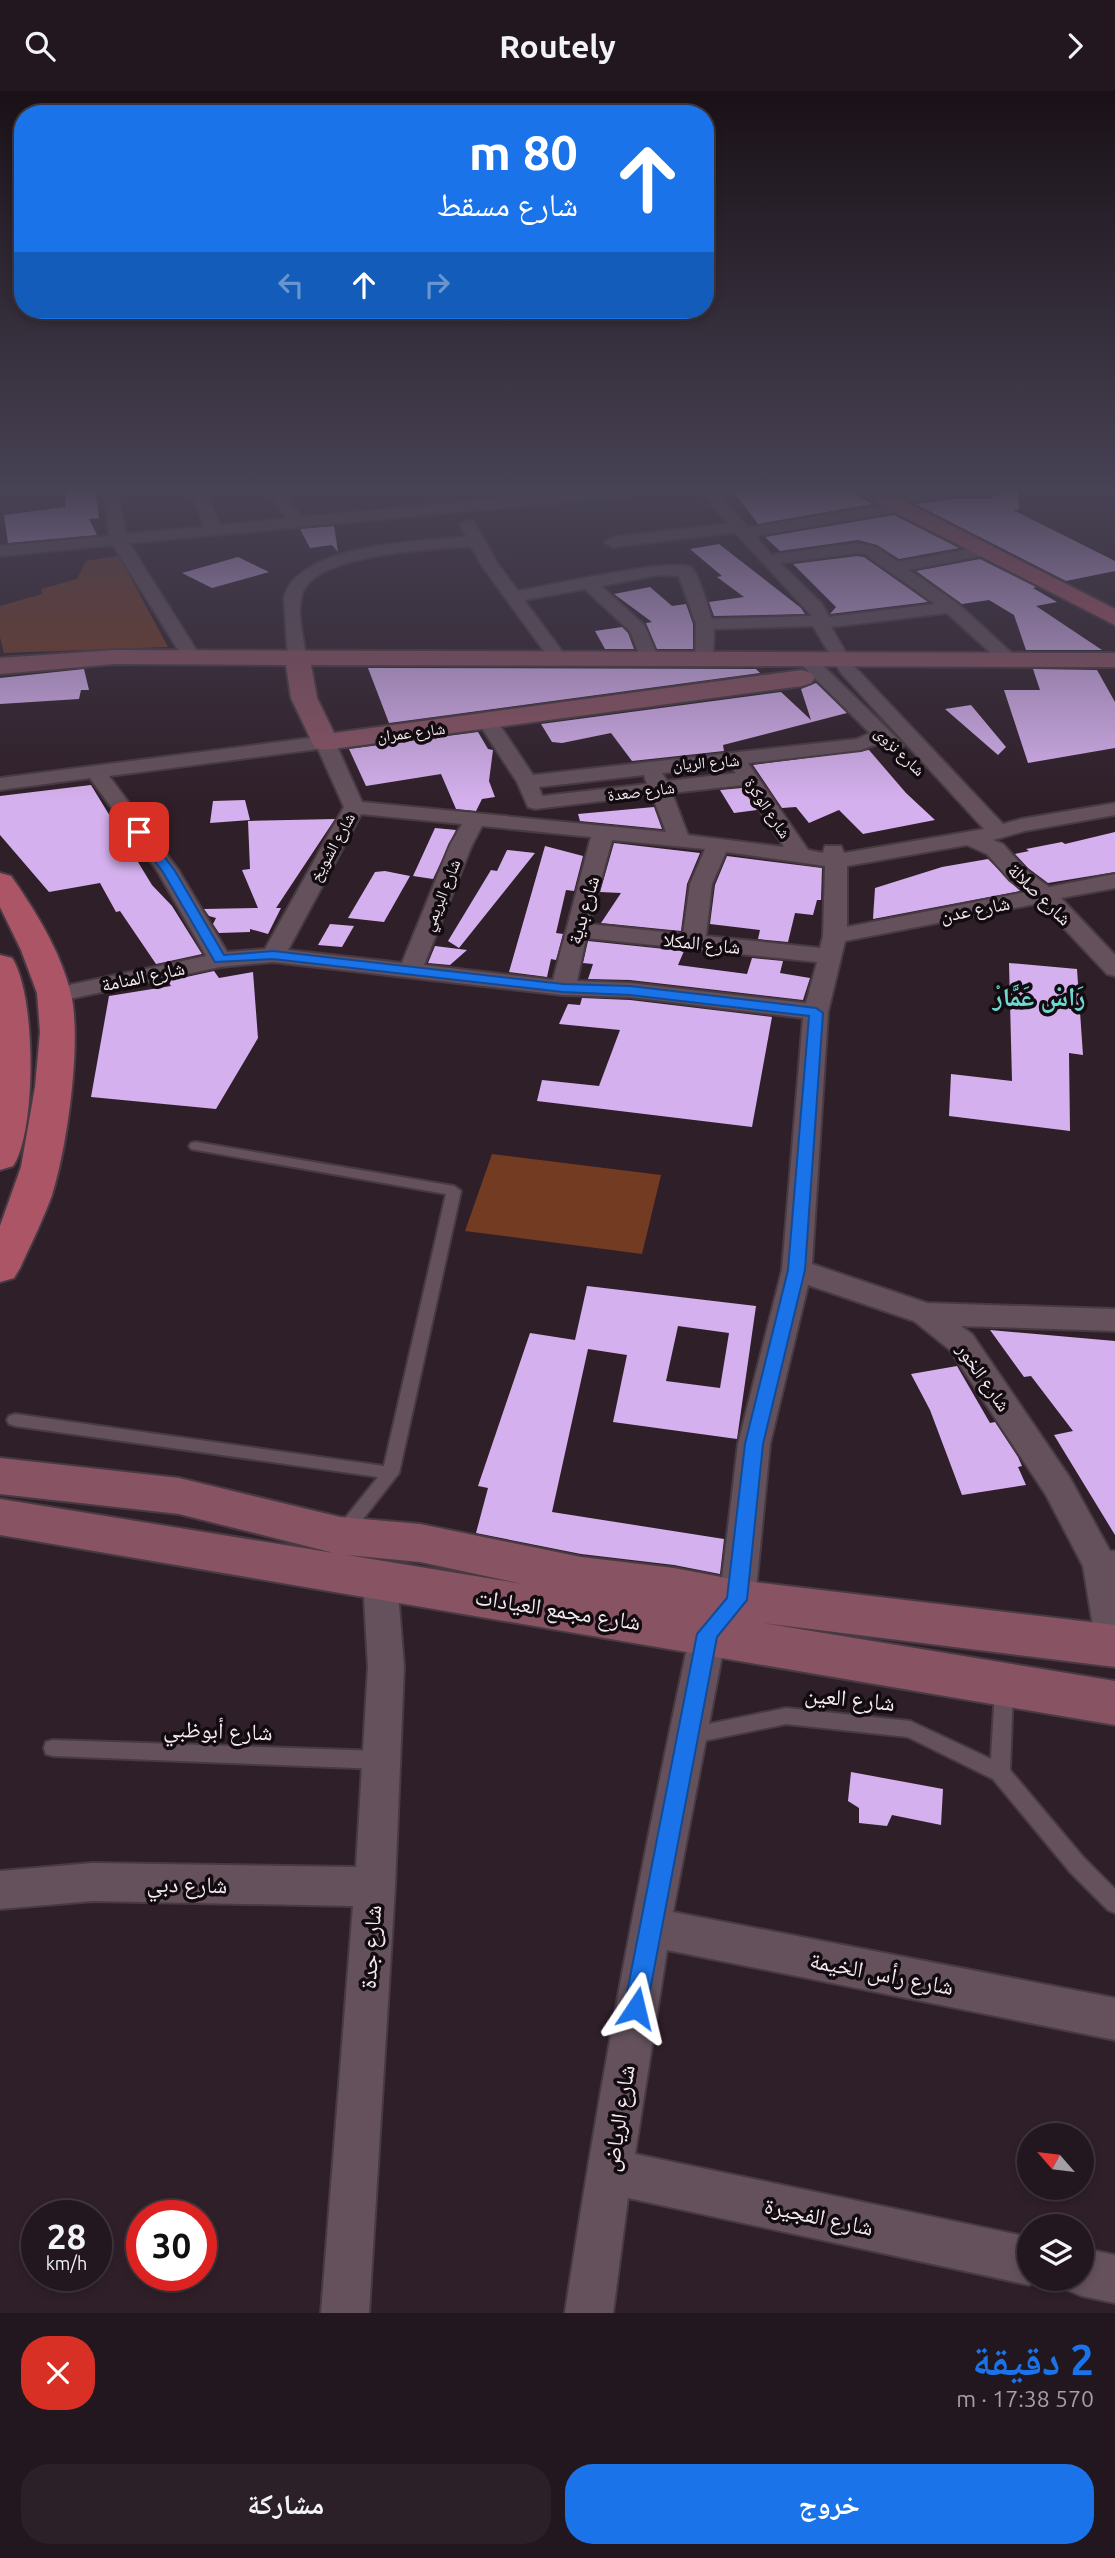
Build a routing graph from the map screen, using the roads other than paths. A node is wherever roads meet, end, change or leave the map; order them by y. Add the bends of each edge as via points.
1 (153, 595) edge
2 (294, 595) edge
3 (526, 595) edge
4 (601, 595) edge
5 (694, 595) edge
6 (802, 595) edge
7 (933, 595) edge
8 (1070, 595) edge
9 (514, 597) joint
10 (951, 607) junction
11 (1115, 618) edge
12 (821, 622) junction
13 (705, 625) junction
14 (191, 656) junction
15 (297, 658) junction
16 (558, 658) junction
17 (704, 658) junction
18 (650, 659) junction
19 (1009, 660) junction
20 (1115, 660) edge
21 (828, 665) junction
22 (0, 666) edge
23 (488, 722) junction
24 (883, 734) junction
25 (325, 742) junction
26 (736, 760) junction
27 (650, 767) junction
28 (96, 773) junction
29 (748, 778) junction
30 (527, 782) junction
31 (0, 784) edge
32 (660, 789) junction
33 (534, 803) junction
34 (354, 807) junction
35 (1115, 809) edge
36 (475, 820) junction
37 (543, 826) junction
38 (603, 832) junction
39 (987, 835) junction
40 (680, 840) junction
41 (718, 844) junction
42 (821, 856) junction
43 (1115, 881) edge
44 (0, 882) edge
45 (1045, 895) junction
46 (576, 930) junction
47 (694, 942) junction
48 (832, 946) junction
49 (273, 955) junction
50 (220, 960) junction
51 (0, 965) edge
52 (1115, 969) edge
53 (410, 971) junction
54 (563, 988) junction
55 (55, 995) junction
56 (816, 1013) junction
57 (196, 1146) dead end
58 (0, 1158) edge
59 (0, 1268) edge
60 (797, 1270) junction
61 (925, 1314) junction
62 (1115, 1320) edge
63 (15, 1420) dead end
64 (391, 1473) junction
65 (0, 1476) edge
66 (0, 1517) edge
67 (340, 1536) junction
68 (1108, 1565) edge
69 (380, 1580) junction
70 (722, 1617) junction
71 (1115, 1648) edge
72 (1004, 1685) junction
73 (1115, 1703) edge
74 (687, 1737) junction
75 (53, 1748) dead end
76 (381, 1760) junction
77 (1000, 1773) junction
78 (375, 1887) junction
79 (0, 1890) edge
80 (1115, 1903) edge
81 (650, 1927) junction
82 (1115, 2019) edge
83 (609, 2171) junction
84 (1017, 2258) edge
85 (1094, 2275) edge
86 (1115, 2279) edge
87 (345, 2313) edge
88 (589, 2313) edge

1 - 14 street
2 - 15 street
3 - 9 street
4 - 18 street via 638,629
5 - 13 street
6 - 12 street via 816,608
7 - 10 street
8 - 11 main road
9 - 16 street
10 - 12 street
10 - 19 street
12 - 13 street
12 - 21 street
13 - 17 street
14 - 15 main road
14 - 22 main road
15 - 16 main road
15 - 25 main road, شارع الشويخ via 304,698
16 - 18 main road
17 - 18 main road
17 - 21 main road
19 - 20 main road
19 - 21 main road via 886,659
21 - 23 main road, شارع عمران
21 - 24 street, شارع نزوى
21 - 39 street, شارع نزوى
23 - 25 main road, شارع عمران
23 - 30 street
24 - 26 street, شارع الريان via 861,744
24 - 39 street, شارع نزوى
25 - 28 street, شارع عمران
25 - 34 street, شارع الشويخ
26 - 27 street, شارع الريان
26 - 29 street, شارع الوكرة
27 - 30 street, شارع الريان
27 - 32 street
28 - 31 street, شارع عمران
28 - 50 street via 168,871
29 - 32 street, شارع صعدة
29 - 42 street, شارع الوكرة
30 - 33 street
32 - 33 street, شارع صعدة
32 - 40 street
33 - 37 street
34 - 36 street
34 - 49 street, شارع الشويخ
35 - 39 street
36 - 37 street
36 - 53 street, شارع البريمي
37 - 38 street
38 - 40 street
38 - 46 street, شارع بدية
39 - 42 street
39 - 45 street, شارع صلالة via 1018,875
40 - 41 street
41 - 42 street
41 - 47 street via 701,884
42 - 48 street, شارع الرياض
43 - 45 street, شارع عدن
44 - 55 main road via 23,920
45 - 48 street, شارع عدن
45 - 52 street, شارع صلالة
46 - 47 street, شارع المكلا
46 - 54 street, شارع بدية
47 - 48 street, شارع المكلا
48 - 56 street, شارع الرياض
49 - 50 street, شارع المنامة
49 - 53 street, شارع المنامة
50 - 55 street, شارع المنامة
51 - 58 main road via 12,1020 9,1108
53 - 54 street, شارع المنامة
54 - 56 street, شارع المنامة via 630,991
55 - 59 main road via 52,1080 36,1185
56 - 60 street, شارع الرياض
57 - 64 lane via 454,1191
60 - 61 street, شارع الخور
60 - 70 street, شارع الرياض via 754,1444
61 - 62 street
61 - 68 street, شارع الخور via 948,1329 970,1355
63 - 64 lane
64 - 67 lane
65 - 67 main road, شارع مجمع العيادات via 179,1496
66 - 69 main road, شارع مجمع العيادات
67 - 70 main road, شارع مجمع العيادات via 421,1543 555,1573 674,1588
68 - 71 street, شارع الخور
69 - 70 main road, شارع مجمع العيادات
69 - 76 street, شارع جدة via 386,1667
70 - 71 main road, شارع مجمع العيادات
70 - 72 main road, شارع مجمع العيادات
70 - 74 street, شارع الرياض
72 - 73 main road, شارع مجمع العيادات
72 - 77 lane
74 - 77 lane, شارع العين via 786,1716 909,1729
74 - 81 street, شارع الرياض
75 - 76 lane, شارع أبوظبي
76 - 78 street, شارع جدة
77 - 80 lane
78 - 79 street, شارع دبي via 93,1882
78 - 87 street, شارع جدة
81 - 82 street, شارع رأس الخيمة
81 - 83 street, شارع الرياض
83 - 84 street, شارع الفجيرة
83 - 88 street, شارع الرياض
85 - 86 street

